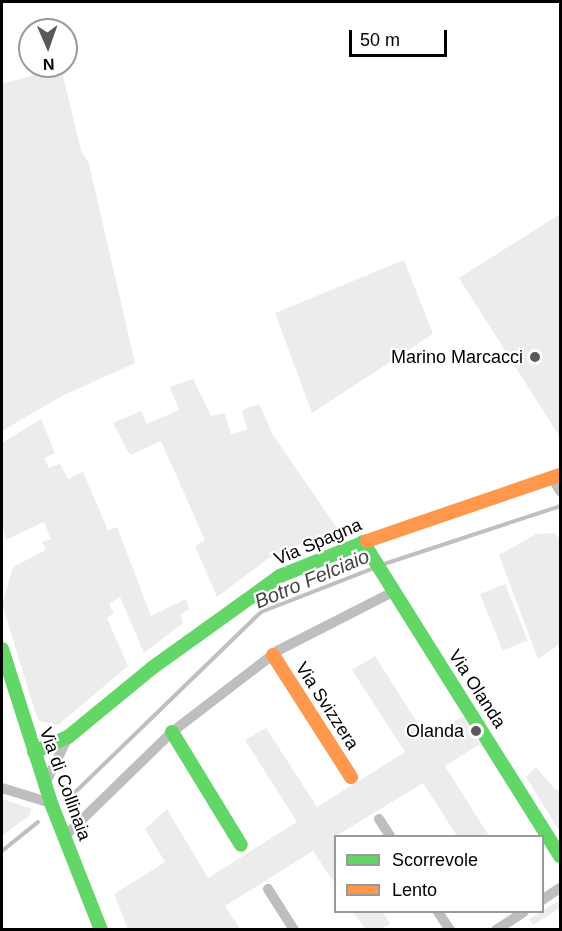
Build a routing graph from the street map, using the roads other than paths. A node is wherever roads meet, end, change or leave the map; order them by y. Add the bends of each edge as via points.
1 (557, 477) edge
2 (561, 491) edge
3 (363, 542) junction
4 (392, 590) junction
5 (2, 649) edge
6 (273, 655) junction
7 (172, 732) junction
8 (68, 737) junction
9 (34, 752) junction
10 (351, 777) dead end
11 (45, 784) junction
12 (2, 788) edge
13 (51, 803) junction
14 (379, 819) dead end
15 (389, 835) edge
16 (64, 837) junction
17 (241, 845) dead end
18 (561, 856) edge
19 (561, 888) edge
20 (268, 890) dead end
21 (544, 899) edge
22 (439, 913) edge
23 (522, 913) edge
24 (101, 930) edge
25 (294, 930) edge
26 (450, 930) edge
27 (496, 930) edge

1 - 2 street
1 - 3 street, Via Spagna
3 - 4 street, Via Olanda
3 - 8 street, Via Spagna via 280,576 152,668
4 - 6 street, Via Svizzera
4 - 18 street, Via Olanda
5 - 9 street, Via di Collinaia
6 - 7 street, Via Svizzera
6 - 10 street, Via Svizzera
7 - 16 street, Via Svizzera
7 - 17 street
8 - 9 street, Via Spagna
8 - 11 street, Via Spagna
9 - 11 street, Via di Collinaia
11 - 13 street, Via di Collinaia
12 - 13 street
13 - 16 street, Via di Collinaia
14 - 15 street
16 - 24 street, Via di Collinaia
19 - 21 street
20 - 25 street
22 - 26 street
23 - 27 street

